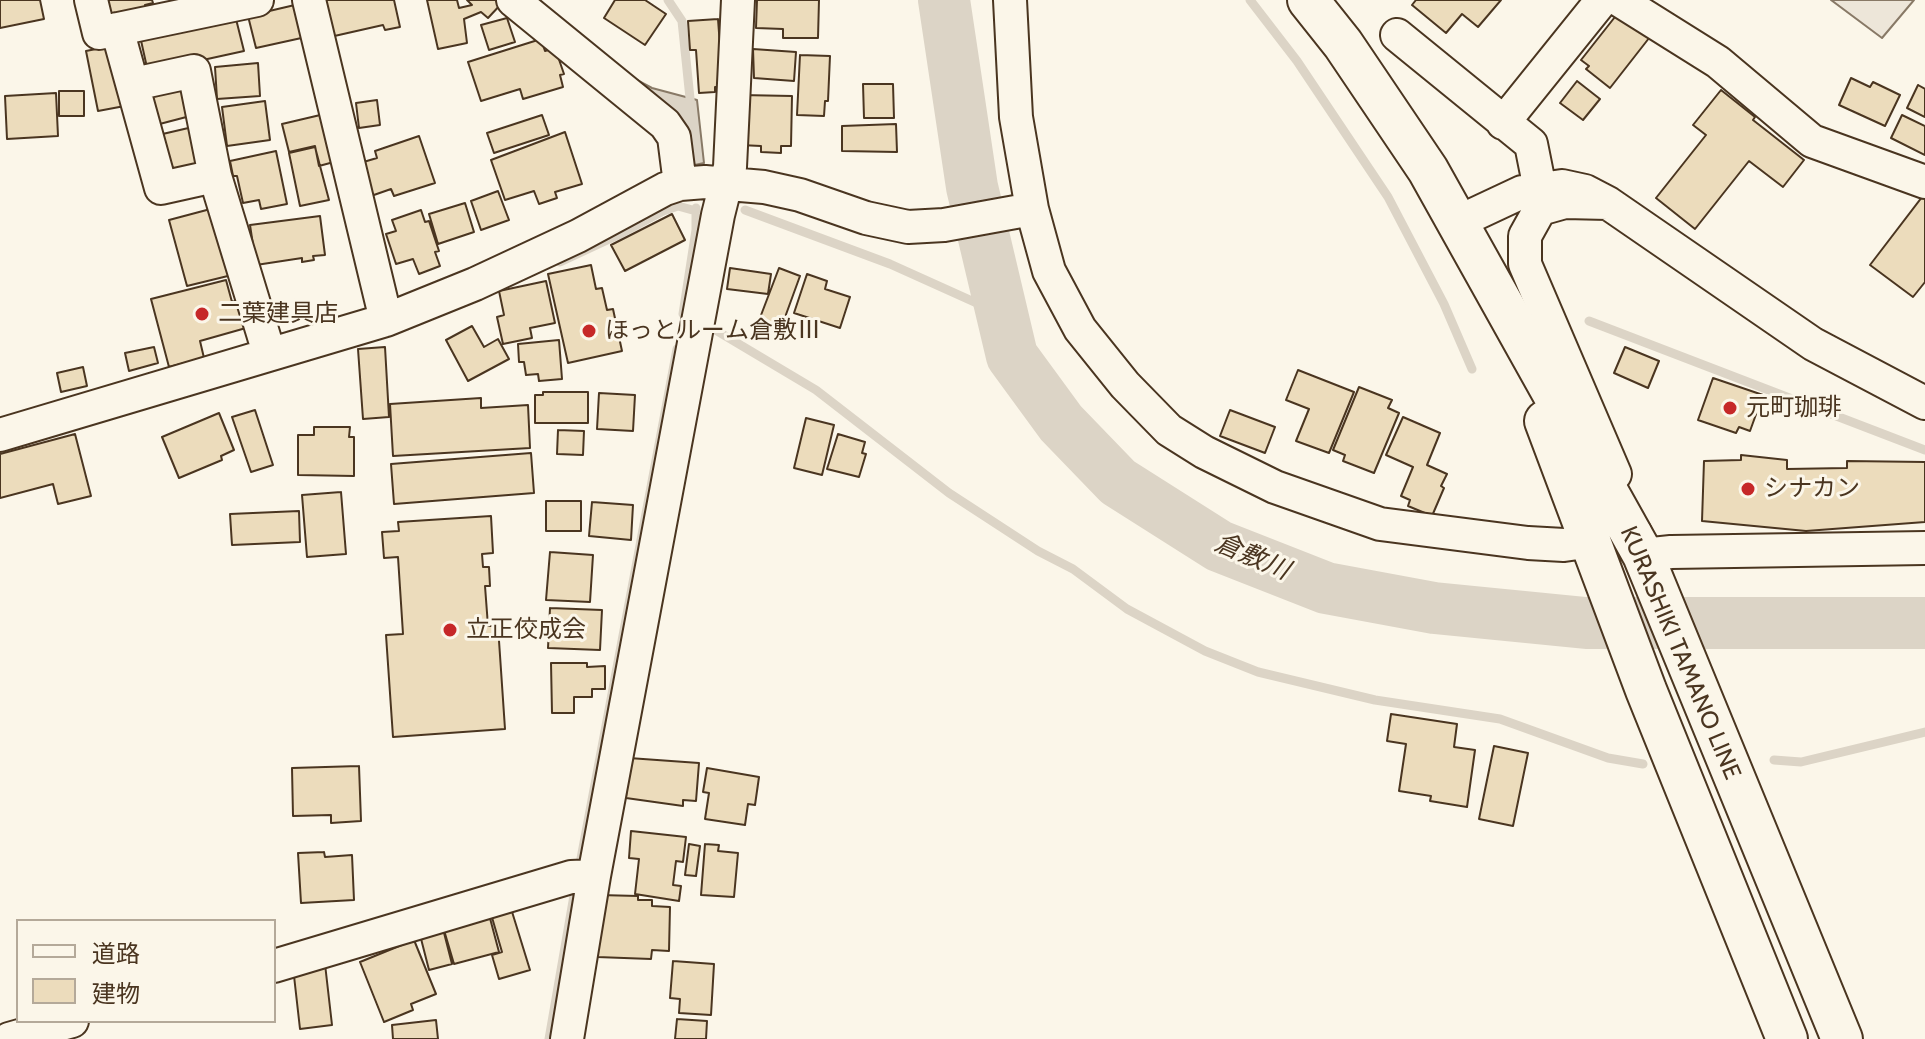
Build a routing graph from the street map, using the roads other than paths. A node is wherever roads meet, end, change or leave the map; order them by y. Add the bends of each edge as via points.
1 (91, 0) edge
2 (257, 0) edge
3 (309, 0) edge
4 (513, 0) edge
5 (738, 0) edge
6 (1010, 0) edge
7 (1308, 0) edge
8 (1602, 0) edge
9 (1619, 0) edge
10 (117, 29) junction
11 (1397, 35) dead end
12 (134, 84) junction
13 (1503, 123) junction
14 (215, 176) junction
15 (1925, 182) edge
16 (726, 183) junction
17 (680, 184) junction
18 (1540, 189) junction
19 (1608, 203) junction
20 (1026, 210) junction
21 (1458, 222) junction
22 (1491, 280) junction
23 (386, 320) junction
24 (269, 353) junction
25 (1925, 403) edge
26 (0, 435) edge
27 (1925, 548) edge
28 (1596, 552) junction
29 (1643, 555) junction
30 (584, 876) junction
31 (276, 965) edge
32 (65, 1023) edge
33 (9, 1039) edge
34 (567, 1039) edge
35 (1787, 1039) edge
36 (1842, 1039) edge

1 - 10 street via 99,33
2 - 10 street
3 - 23 street
4 - 17 street via 665,124 674,137
5 - 16 street
6 - 20 street
7 - 21 main road, KURASHIKI TAMANO LINE via 1343,44
8 - 13 street
9 - 15 street via 1718,62 1812,141
10 - 12 street
11 - 13 street
12 - 14 street via 161,188
12 - 14 street via 194,71
13 - 18 street via 1531,144
14 - 24 street
16 - 17 street
16 - 20 street via 800,195 908,227
16 - 30 street
17 - 23 street via 475,284
18 - 19 street via 1562,186
18 - 21 street
19 - 25 street via 1813,344
19 - 29 street via 1565,202 1540,209 1525,236 1525,264 1611,463
20 - 28 street via 1049,271 1080,329 1169,430 1204,452 1275,487 1380,524
21 - 22 main road, KURASHIKI TAMANO LINE
22 - 28 main road, KURASHIKI TAMANO LINE
22 - 29 main road, KURASHIKI TAMANO LINE
23 - 24 street
24 - 26 street
27 - 29 street
28 - 35 main road, KURASHIKI TAMANO LINE
29 - 36 main road, KURASHIKI TAMANO LINE
30 - 31 street
30 - 34 street
32 - 33 street

